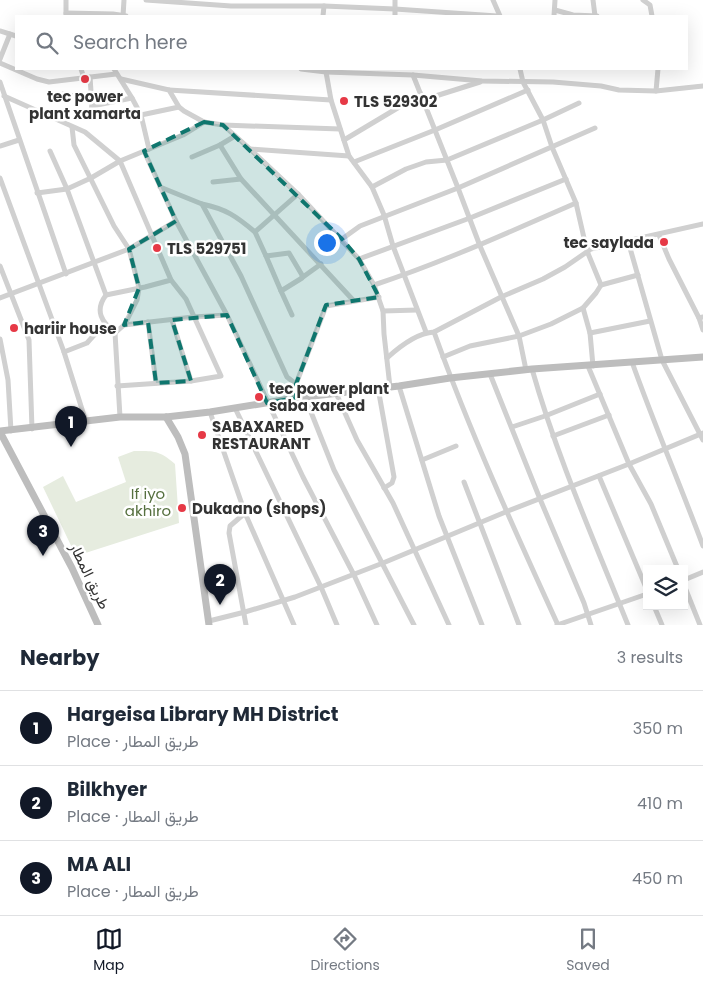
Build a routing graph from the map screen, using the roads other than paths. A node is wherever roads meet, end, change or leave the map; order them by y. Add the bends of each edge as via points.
1 (66, 0) edge
2 (124, 0) edge
3 (146, 0) edge
4 (395, 0) edge
5 (493, 0) edge
6 (555, 0) edge
7 (593, 0) edge
8 (643, 0) edge
9 (232, 3) edge
10 (324, 6) junction
11 (395, 9) junction
12 (555, 10) junction
13 (66, 15) edge
14 (125, 15) edge
15 (323, 15) edge
16 (395, 15) edge
17 (483, 15) edge
18 (498, 15) edge
19 (554, 15) edge
20 (574, 15) edge
21 (596, 15) edge
22 (652, 15) edge
23 (0, 31) edge
24 (10, 34) junction
25 (15, 36) edge
26 (0, 59) edge
27 (0, 63) edge
28 (15, 70) edge
29 (15, 70) edge
30 (82, 70) edge
31 (313, 70) edge
32 (520, 70) edge
33 (658, 70) edge
34 (326, 72) junction
35 (401, 72) edge
36 (117, 74) edge
37 (412, 75) junction
38 (87, 78) junction
39 (482, 81) junction
40 (0, 82) edge
41 (523, 82) junction
42 (703, 86) edge
43 (169, 90) junction
44 (528, 90) junction
45 (656, 91) junction
46 (63, 94) dead end
47 (4, 96) junction
48 (422, 97) junction
49 (132, 98) junction
50 (92, 99) junction
51 (331, 100) junction
52 (579, 103) dead end
53 (92, 106) junction
54 (179, 106) junction
55 (141, 115) junction
56 (89, 117) dead end
57 (544, 120) junction
58 (204, 122) junction
59 (223, 125) junction
60 (72, 127) junction
61 (595, 128) dead end
62 (340, 129) junction
63 (435, 130) junction
64 (235, 136) junction
65 (19, 140) junction
66 (344, 140) junction
67 (220, 145) junction
68 (0, 146) edge
69 (552, 147) junction
70 (250, 149) junction
71 (146, 150) junction
72 (50, 151) dead end
73 (349, 156) junction
74 (192, 157) dead end
75 (447, 160) junction
76 (120, 161) junction
77 (354, 162) junction
78 (0, 178) edge
79 (91, 178) junction
80 (242, 179) junction
81 (566, 179) junction
82 (213, 182) dead end
83 (160, 187) junction
84 (372, 187) junction
85 (458, 188) junction
86 (67, 189) junction
87 (37, 193) junction
88 (298, 194) junction
89 (576, 203) junction
90 (202, 204) junction
91 (273, 215) junction
92 (384, 215) junction
93 (470, 218) junction
94 (176, 221) junction
95 (703, 226) edge
96 (255, 232) junction
97 (152, 234) junction
98 (659, 235) junction
99 (342, 239) junction
100 (628, 241) junction
101 (393, 246) junction
102 (480, 246) junction
103 (128, 249) junction
104 (587, 251) junction
105 (266, 256) junction
106 (359, 260) junction
107 (94, 263) junction
108 (321, 264) junction
109 (0, 266) edge
110 (66, 274) junction
111 (404, 275) junction
112 (638, 275) junction
113 (303, 277) junction
114 (171, 280) junction
115 (40, 283) junction
116 (374, 285) junction
117 (600, 285) junction
118 (139, 288) junction
119 (281, 291) junction
120 (11, 294) junction
121 (106, 296) junction
122 (379, 297) junction
123 (501, 297) junction
124 (0, 298) edge
125 (353, 300) junction
126 (583, 308) junction
127 (417, 310) junction
128 (383, 311) junction
129 (292, 315) dead end
130 (226, 316) junction
131 (193, 317) junction
132 (701, 317) edge
133 (172, 320) junction
134 (650, 321) junction
135 (148, 322) junction
136 (104, 324) junction
137 (124, 325) junction
138 (703, 330) edge
139 (426, 332) junction
140 (434, 332) junction
141 (115, 333) junction
142 (590, 333) junction
143 (519, 336) junction
144 (0, 339) edge
145 (64, 352) junction
146 (443, 357) junction
147 (703, 357) edge
148 (387, 358) junction
149 (662, 360) junction
150 (632, 362) junction
151 (591, 366) junction
152 (529, 370) junction
153 (490, 374) junction
154 (450, 378) junction
155 (191, 381) junction
156 (156, 383) junction
157 (296, 384) junction
158 (118, 386) junction
159 (400, 386) junction
160 (390, 387) junction
161 (378, 388) junction
162 (336, 393) junction
163 (600, 394) junction
164 (305, 397) junction
165 (296, 398) junction
166 (267, 403) junction
167 (235, 408) junction
168 (210, 412) junction
169 (609, 415) junction
170 (545, 416) junction
171 (120, 417) junction
172 (166, 417) junction
173 (86, 422) junction
174 (512, 427) junction
175 (32, 428) junction
176 (11, 431) junction
177 (0, 432) edge
178 (702, 435) edge
179 (552, 436) junction
180 (456, 446) dead end
181 (664, 448) junction
182 (422, 460) junction
183 (629, 464) junction
184 (599, 476) junction
185 (464, 482) dead end
186 (572, 487) junction
187 (384, 488) junction
188 (540, 499) junction
189 (508, 511) junction
190 (245, 513) junction
191 (479, 523) junction
192 (447, 537) junction
193 (703, 546) edge
194 (414, 550) junction
195 (383, 563) junction
196 (676, 565) edge
197 (703, 572) edge
198 (354, 575) junction
199 (688, 578) edge
200 (643, 580) edge
201 (321, 587) junction
202 (643, 595) edge
203 (688, 595) edge
204 (283, 601) junction
205 (619, 604) junction
206 (656, 610) edge
207 (244, 612) junction
208 (588, 614) junction
209 (209, 623) edge
210 (98, 625) edge
211 (246, 625) edge
212 (294, 625) edge
213 (337, 625) edge
214 (377, 625) edge
215 (414, 625) edge
216 (449, 625) edge
217 (482, 625) edge
218 (519, 625) edge
219 (558, 625) edge
220 (591, 625) edge
221 (628, 625) edge
222 (662, 625) edge
223 (700, 625) edge

1 - 13 street
2 - 14 street
3 - 9 street
4 - 11 street
5 - 18 street
6 - 12 street
7 - 21 street
8 - 22 street via 650,5
9 - 10 street
10 - 11 street
10 - 15 street
11 - 16 street
11 - 17 street
12 - 19 street
12 - 20 street
23 - 24 street
24 - 25 street
24 - 26 street
27 - 29 street
28 - 38 street via 49,82
30 - 38 street
31 - 34 street
32 - 41 street
33 - 45 street
34 - 35 street
34 - 51 street
35 - 37 street
36 - 38 street
36 - 43 street
36 - 49 street
37 - 39 street
37 - 48 street
38 - 50 street
39 - 41 street
39 - 48 street
40 - 47 street
41 - 44 street
41 - 45 street
42 - 45 street
43 - 51 street
43 - 54 street
44 - 57 street
44 - 63 street
46 - 50 street
47 - 60 street
47 - 65 street
48 - 63 street
48 - 66 street
49 - 53 street
49 - 55 street
50 - 53 street
51 - 62 street
52 - 57 street
53 - 56 street
54 - 55 street
54 - 58 street
55 - 71 street
57 - 69 street
57 - 75 street
58 - 59 street
58 - 71 street via 183,135
59 - 62 street
59 - 64 street
60 - 76 street via 91,135
60 - 79 street via 74,145
61 - 69 street
62 - 66 street
63 - 75 street
63 - 77 street
64 - 67 street
64 - 70 street
65 - 68 street
65 - 87 street
66 - 73 street
67 - 74 street
67 - 80 street
69 - 81 street
69 - 85 street
70 - 73 street
70 - 88 street
71 - 76 street
71 - 83 street
72 - 86 street
73 - 77 street
75 - 84 street via 413,166
75 - 85 street
76 - 79 street
76 - 97 street
77 - 84 street
78 - 115 street
79 - 86 street
79 - 103 street
80 - 82 street
80 - 91 street
81 - 89 street
81 - 93 street
83 - 90 street
83 - 94 street
84 - 92 street
85 - 92 street
85 - 93 street
86 - 87 street
86 - 107 street
87 - 110 street
88 - 91 street
88 - 99 street
89 - 102 street
89 - 104 street
90 - 96 street via 229,212
90 - 157 street via 287,377
91 - 96 street
91 - 108 street
92 - 99 street
92 - 101 street
93 - 101 street
93 - 102 street
94 - 97 street
94 - 130 street
95 - 98 street
96 - 105 street
97 - 103 street
97 - 114 street
98 - 100 street
98 - 132 street via 668,259
99 - 106 street
100 - 104 street
100 - 112 street
101 - 106 street
101 - 111 street
102 - 111 street
102 - 123 street
103 - 107 street
103 - 118 street
104 - 117 street
104 - 123 street via 565,267
105 - 113 street via 289,253
105 - 119 street
106 - 116 street
107 - 110 street
107 - 121 street
108 - 113 street
108 - 125 street
109 - 120 street
110 - 115 street
111 - 116 street
111 - 127 street
112 - 117 street
112 - 134 street
113 - 119 street
114 - 118 street
114 - 131 street via 185,297
115 - 120 street
115 - 145 street
116 - 122 street
117 - 126 street
118 - 121 street
118 - 137 street via 137,300
119 - 129 street
120 - 124 street
120 - 175 street via 29,340
121 - 136 street via 101,305
122 - 125 street
122 - 128 street
123 - 140 street
123 - 143 street
125 - 157 street via 326,306
126 - 142 street
126 - 143 street
127 - 128 street
127 - 139 street
128 - 148 street
130 - 131 street
130 - 166 street
131 - 133 street
131 - 155 street via 221,374 219,378
132 - 138 street
133 - 135 street
133 - 155 street
134 - 142 street
134 - 149 street
135 - 137 street
135 - 156 street
136 - 141 street
136 - 145 street via 87,343
137 - 141 street
139 - 140 street
139 - 148 street
140 - 146 street
141 - 158 street
142 - 151 street
143 - 146 street via 470,346
143 - 152 street
144 - 176 street via 8,380
145 - 173 street
146 - 154 street
147 - 149 main road
148 - 160 street
149 - 150 main road
149 - 178 street
150 - 151 main road
150 - 181 street
151 - 152 main road
151 - 163 street
152 - 153 main road
152 - 170 street
153 - 154 main road
153 - 174 street
154 - 159 main road
154 - 189 street
155 - 156 street
156 - 158 street
157 - 165 street
158 - 171 street
159 - 160 main road
159 - 182 street
160 - 161 main road
161 - 162 main road
161 - 187 street via 394,477
162 - 164 main road
162 - 187 street
163 - 169 street
163 - 170 street
164 - 165 main road
164 - 195 street via 334,470
165 - 166 main road
166 - 167 main road
166 - 198 street
167 - 168 main road
167 - 201 street
168 - 172 main road
168 - 190 street
169 - 179 street
169 - 183 street
170 - 174 street
170 - 179 street
171 - 172 main road
171 - 173 main road
172 - 209 main road via 185,454
173 - 175 main road
174 - 188 street
175 - 176 main road
176 - 177 main road
177 - 210 main road, طريق المطار via 72,568
178 - 181 street
179 - 186 street
180 - 182 street
181 - 183 street
181 - 193 street
182 - 192 street
183 - 184 street
183 - 196 street via 651,504
184 - 186 street
184 - 200 street
185 - 191 street
186 - 188 street
186 - 205 street
187 - 194 street
188 - 189 street
188 - 208 street
189 - 191 street
189 - 219 street
190 - 204 street
190 - 207 street via 230,526 229,533
191 - 192 street
191 - 218 street
192 - 194 street
192 - 217 street
194 - 195 street
194 - 216 street
195 - 198 street
195 - 215 street
197 - 199 street
198 - 201 street
198 - 214 street
201 - 204 street
201 - 213 street
202 - 205 street
203 - 223 street
204 - 207 street
204 - 212 street
205 - 208 street
205 - 221 street
206 - 222 street
207 - 209 street
207 - 211 street
208 - 219 street
208 - 220 street

